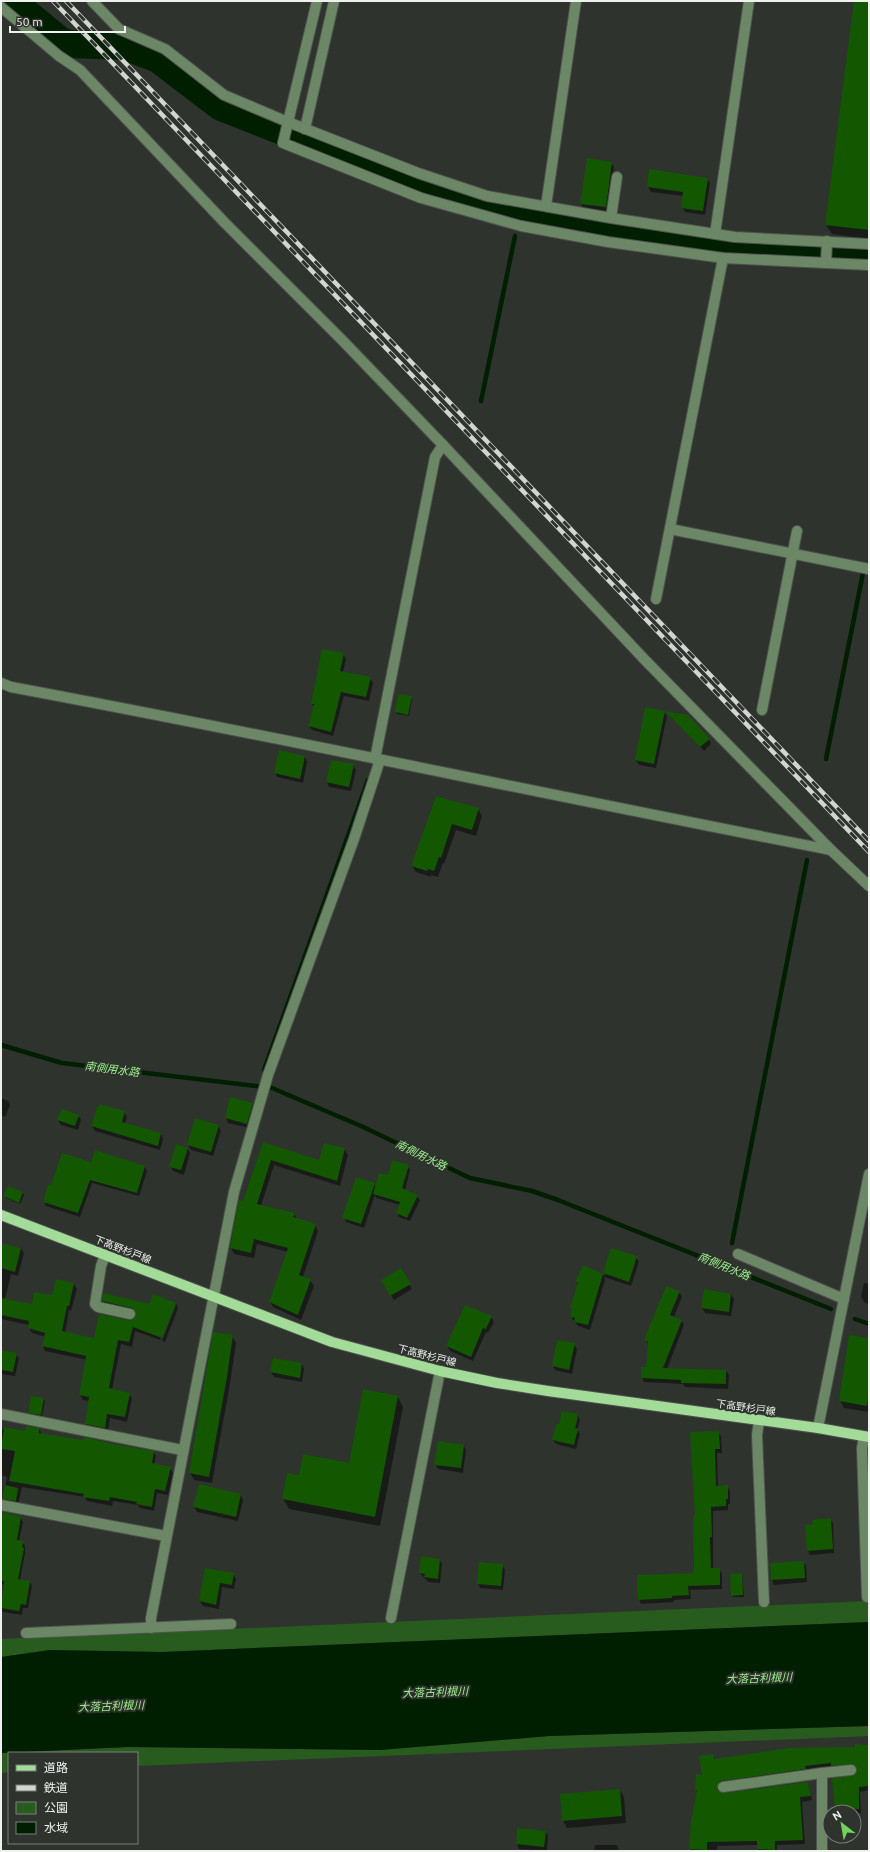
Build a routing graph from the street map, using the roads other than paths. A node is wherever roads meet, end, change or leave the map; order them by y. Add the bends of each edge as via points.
1 (92, 1) edge
2 (316, 1) edge
3 (334, 1) edge
4 (576, 1) edge
5 (749, 1) edge
6 (1, 7) edge
7 (288, 122) junction
8 (305, 129) junction
9 (617, 177) dead end
10 (546, 206) junction
11 (611, 218) junction
12 (715, 234) junction
13 (827, 241) junction
14 (869, 244) edge
15 (723, 258) junction
16 (826, 263) junction
17 (869, 264) edge
18 (443, 445) junction
19 (670, 529) junction
20 (798, 531) dead end
21 (793, 554) junction
22 (869, 569) edge
23 (656, 599) dead end
24 (1, 683) edge
25 (762, 710) dead end
26 (378, 760) junction
27 (831, 850) junction
28 (869, 886) edge
29 (869, 1174) edge
30 (1, 1215) edge
31 (738, 1254) dead end
32 (105, 1255) junction
33 (213, 1296) junction
34 (844, 1299) junction
35 (130, 1314) dead end
36 (440, 1371) junction
37 (1, 1414) edge
38 (759, 1421) junction
39 (818, 1428) junction
40 (866, 1437) edge
41 (182, 1450) junction
42 (1, 1505) edge
43 (166, 1536) junction
44 (867, 1597) dead end
45 (764, 1602) dead end
46 (391, 1618) dead end
47 (231, 1624) dead end
48 (151, 1628) junction
49 (26, 1633) dead end
50 (851, 1770) dead end
51 (822, 1773) junction
52 (723, 1788) dead end
53 (822, 1851) edge

1 - 7 street via 119,29 165,49 224,95
2 - 7 street
3 - 8 street
4 - 10 street
5 - 12 street
6 - 18 street via 59,56 80,70 225,223
7 - 8 street
7 - 15 street via 283,143 422,198 521,226 608,242
8 - 10 street via 418,173 487,196
9 - 11 street
10 - 11 street
11 - 12 street
12 - 13 street
13 - 14 street
13 - 16 street
15 - 16 street
15 - 19 street
16 - 17 street
18 - 26 street via 435,457
18 - 27 street
19 - 21 street
19 - 23 street
20 - 21 street
21 - 22 street
21 - 25 street
24 - 26 street
26 - 27 street
26 - 33 street via 266,1081 234,1192
27 - 28 street
29 - 34 street
30 - 32 main road, 下高野杉戸線
31 - 34 street
32 - 33 main road, 下高野杉戸線
32 - 35 street via 95,1304 98,1307
33 - 36 main road, 下高野杉戸線 via 332,1342
33 - 41 street
34 - 39 street
36 - 38 main road, 下高野杉戸線 via 548,1391
36 - 46 street
37 - 41 street
38 - 39 main road, 下高野杉戸線
38 - 45 street via 757,1435
39 - 40 main road, 下高野杉戸線
40 - 44 street via 862,1448
41 - 43 street
42 - 43 street
43 - 48 street
47 - 48 street
48 - 49 street
50 - 51 street
51 - 52 street
51 - 53 street

